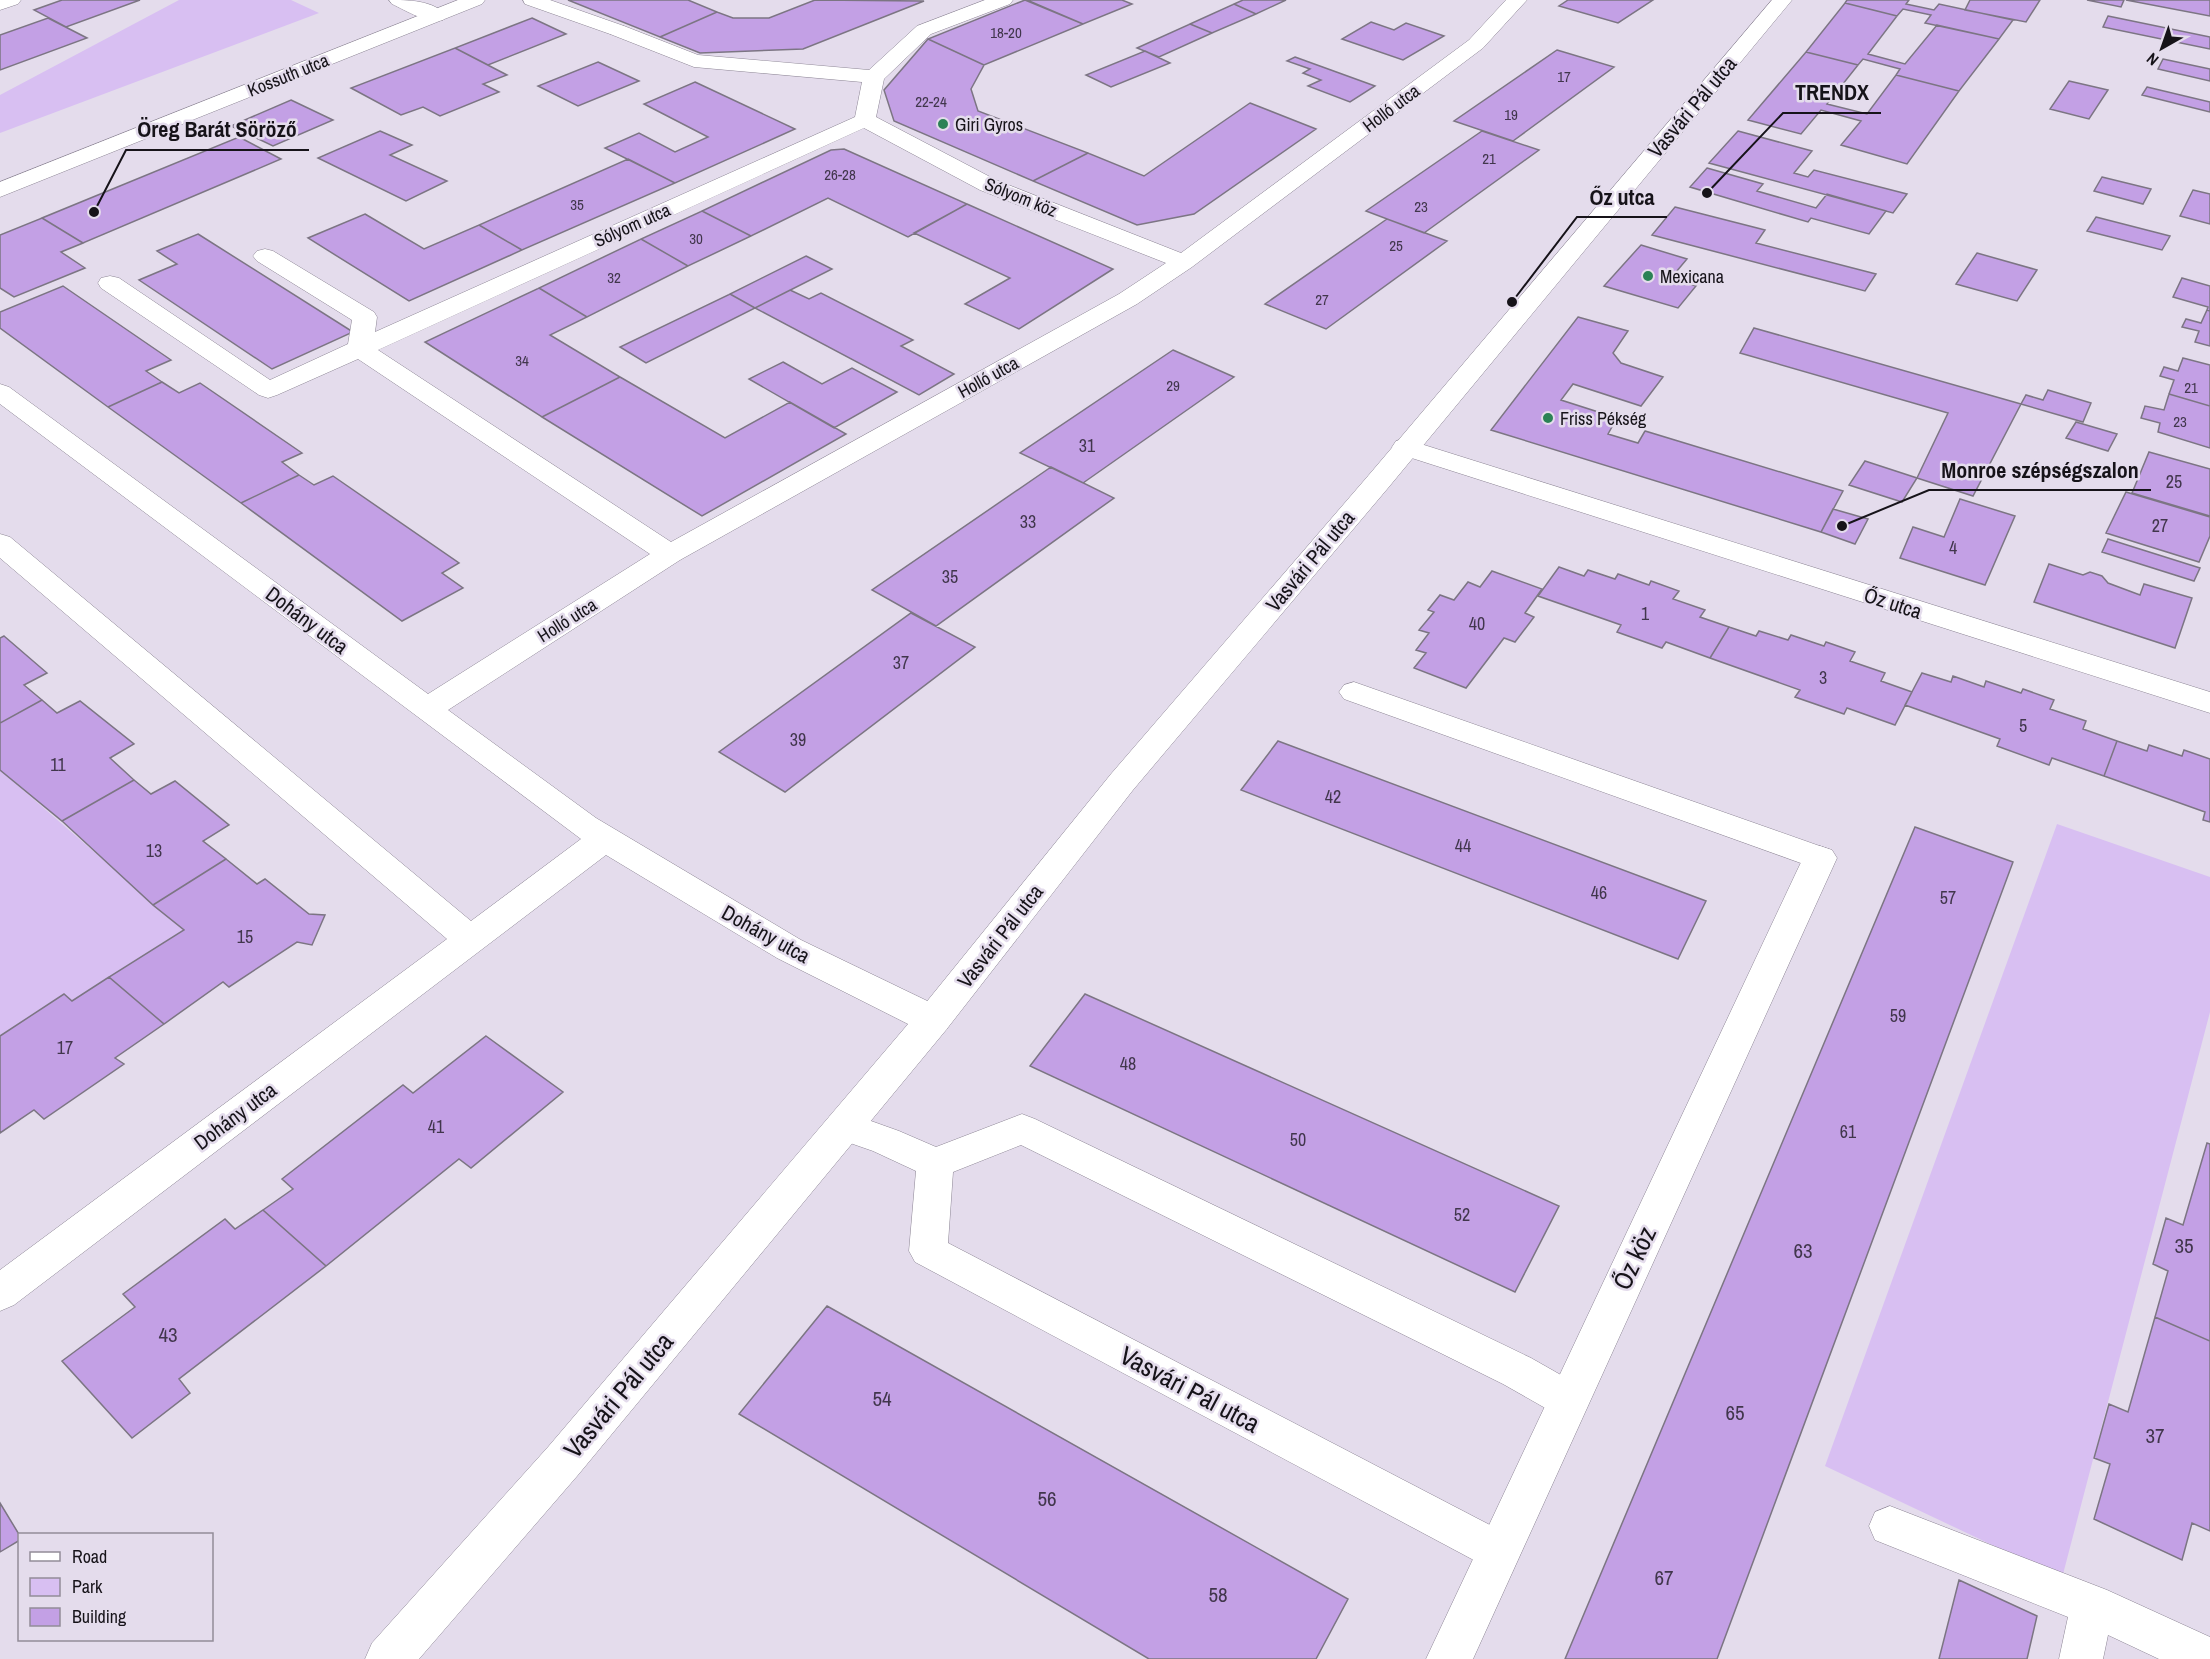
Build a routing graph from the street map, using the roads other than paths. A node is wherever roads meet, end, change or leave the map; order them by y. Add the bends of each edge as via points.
1 (11, 0) edge
2 (399, 0) edge
3 (475, 0) edge
4 (532, 0) edge
5 (1003, 0) edge
6 (1517, 0) edge
7 (1782, 0) edge
8 (0, 4) edge
9 (435, 16) junction
10 (616, 30) joint
11 (874, 77) junction
12 (865, 120) junction
13 (0, 190) edge
14 (265, 256) dead end
15 (1184, 262) junction
16 (110, 283) dead end
17 (360, 349) junction
18 (4, 399) edge
19 (1405, 447) junction
20 (0, 543) edge
21 (670, 554) junction
22 (1354, 693) dead end
23 (2210, 703) edge
24 (427, 709) junction
25 (604, 839) junction
26 (1820, 858) joint
27 (470, 939) junction
28 (933, 1020) junction
29 (843, 1126) junction
30 (935, 1163) junction
31 (0, 1293) edge
32 (1568, 1400) junction
33 (1890, 1526) dead end
34 (1498, 1551) junction
35 (2092, 1605) junction
36 (388, 1659) edge
37 (1449, 1659) edge
38 (2081, 1659) edge
39 (2208, 1659) edge

1 - 8 street
2 - 9 street
3 - 9 street, Kossuth utca
4 - 10 lane
5 - 11 street via 924,30
6 - 15 street, Holló utca via 1476,44
7 - 19 street, Vasvári Pál utca
9 - 13 street, Kossuth utca
10 - 11 street via 694,60
11 - 12 street
12 - 15 street, Sólyom köz via 988,184
12 - 17 street, Sólyom utca
14 - 17 street via 365,317
15 - 21 street, Holló utca via 1128,299
16 - 17 street, Sólyom utca via 268,390
17 - 21 street
18 - 24 street, Dohány utca
19 - 23 street, Őz utca
19 - 28 street, Vasvári Pál utca via 1122,782
20 - 27 street
21 - 24 street, Holló utca
22 - 26 lane
24 - 25 street, Dohány utca
25 - 27 street, Dohány utca
25 - 28 street, Dohány utca via 789,949
26 - 32 street, Őz köz
27 - 31 street, Dohány utca
28 - 29 street, Vasvári Pál utca
29 - 30 lane
29 - 36 street, Vasvári Pál utca via 563,1461
30 - 32 lane via 1022,1129 1517,1371
30 - 34 lane, Vasvári Pál utca via 928,1251
32 - 34 street, Őz köz
33 - 35 lane
34 - 37 street, Őz köz
35 - 38 lane
35 - 39 lane

